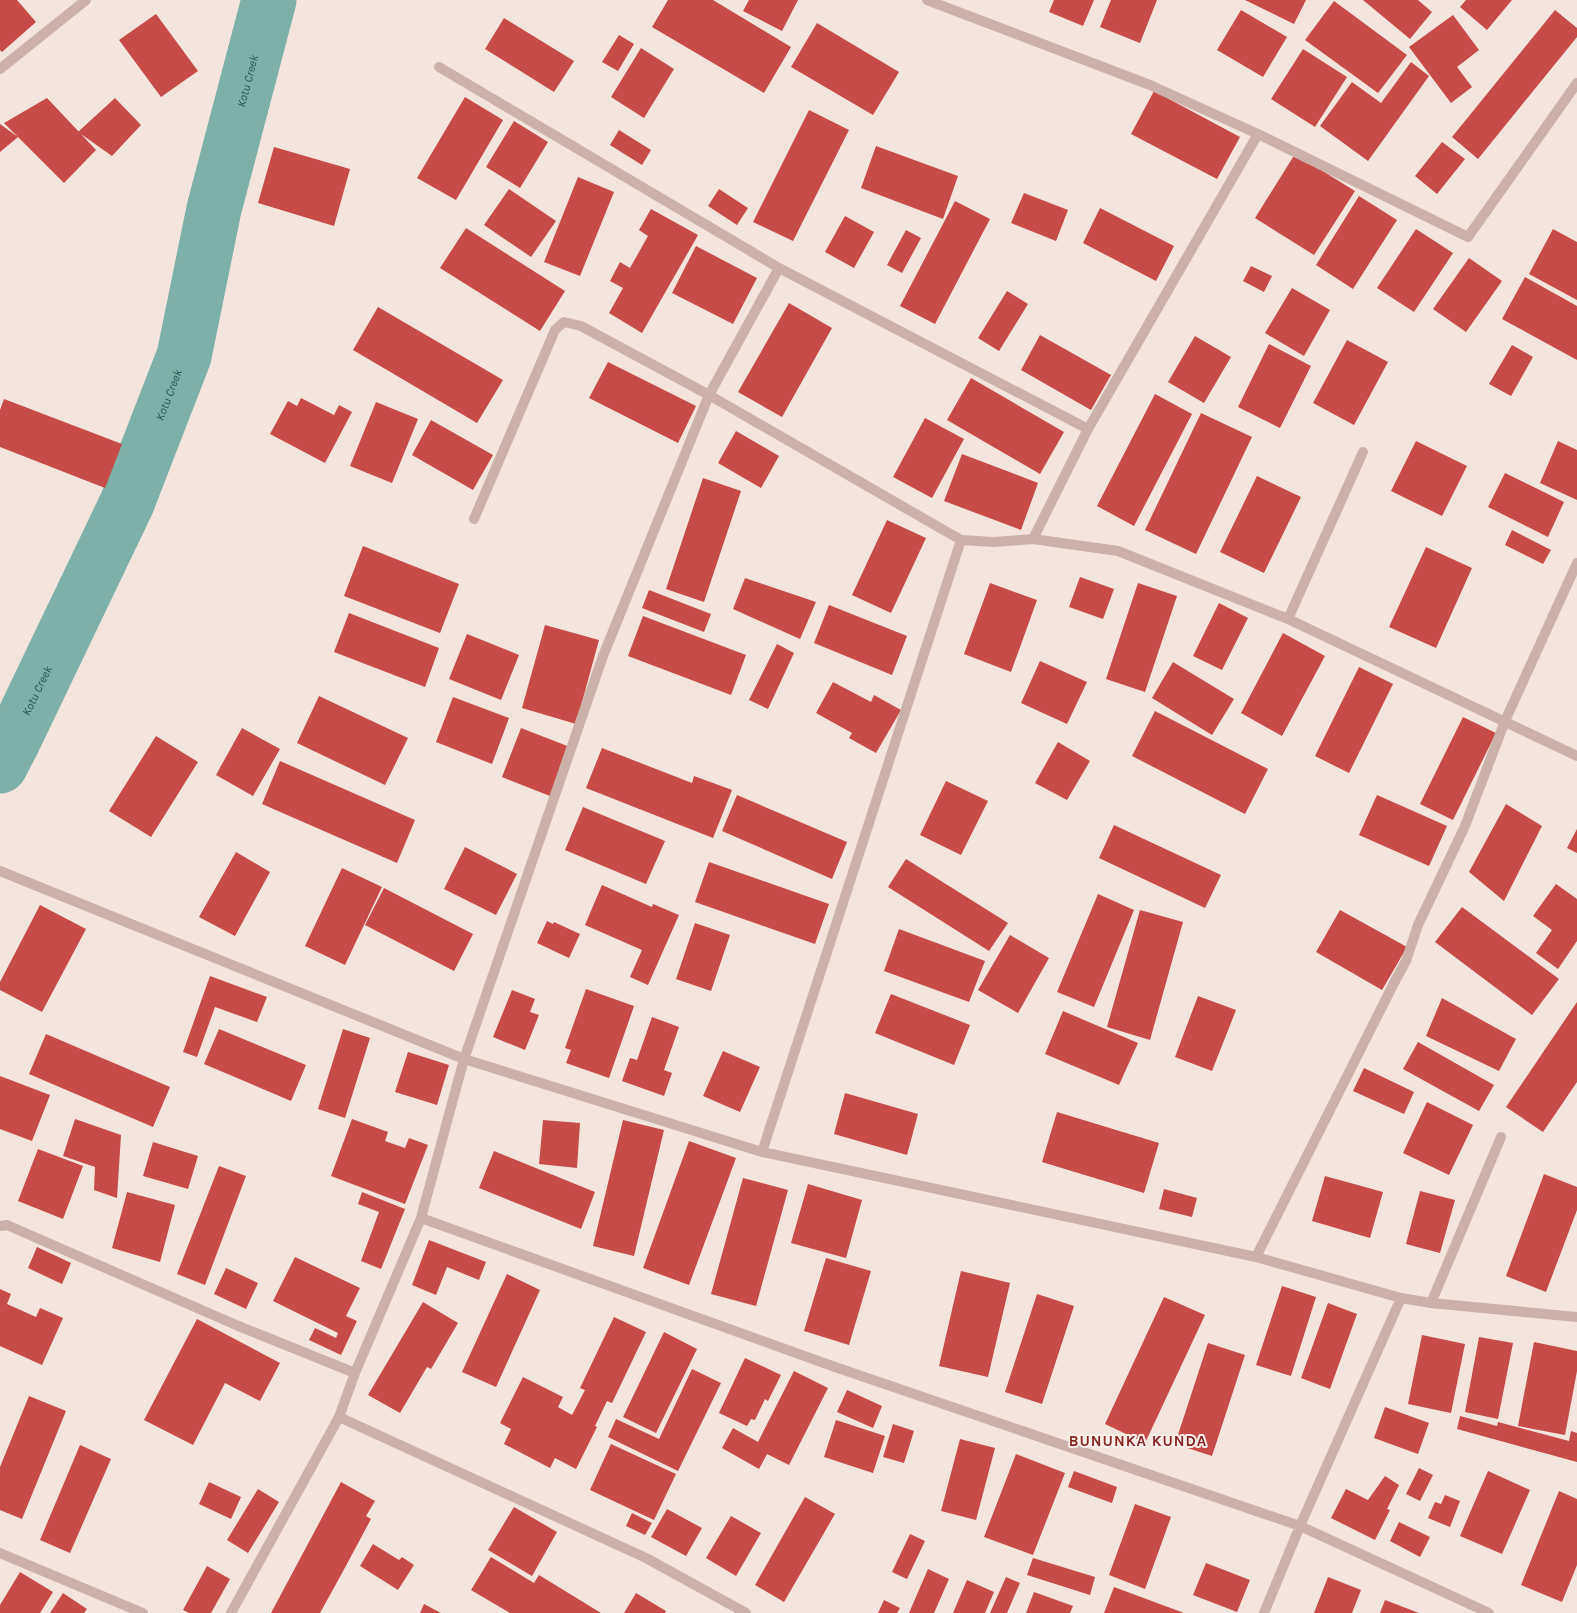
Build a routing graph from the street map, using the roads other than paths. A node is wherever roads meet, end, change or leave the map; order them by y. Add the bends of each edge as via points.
1 (86, 0) edge
2 (927, 0) edge
3 (439, 67) dead end
4 (0, 69) edge
5 (1577, 83) edge
6 (1258, 134) junction
7 (779, 268) junction
8 (709, 395) junction
9 (1088, 429) junction
10 (1362, 452) dead end
11 (474, 519) dead end
12 (1033, 539) junction
13 (961, 540) junction
14 (1577, 564) edge
15 (1288, 620) junction
16 (1505, 722) junction
17 (1577, 756) edge
18 (0, 871) edge
19 (464, 1059) junction
20 (1501, 1137) dead end
21 (762, 1152) junction
22 (421, 1218) junction
23 (0, 1226) edge
24 (1256, 1257) junction
25 (1401, 1298) junction
26 (1431, 1303) junction
27 (1577, 1317) edge
28 (355, 1373) junction
29 (339, 1417) junction
30 (1300, 1526) junction
31 (0, 1553) edge
32 (143, 1613) edge
33 (232, 1613) edge
34 (746, 1613) edge
35 (1264, 1613) edge
36 (1489, 1613) edge

1 - 4 street
2 - 6 street via 1150,85
3 - 7 street
5 - 6 street via 1468,237
6 - 9 street
7 - 8 street
7 - 9 street
8 - 11 street via 581,326 564,322 555,330
8 - 13 street
8 - 19 street via 604,656
9 - 12 street
10 - 15 street
12 - 13 street via 994,542
12 - 15 street via 1118,551
13 - 21 street
14 - 16 street
15 - 16 street
16 - 17 street
16 - 24 street via 1465,826 1418,925 1406,962
18 - 19 street
19 - 21 street
19 - 22 street
20 - 26 street
21 - 24 street
22 - 28 street
22 - 30 street via 835,1367
23 - 28 street via 7,1225
24 - 25 street
25 - 26 street
25 - 30 street
26 - 27 street
28 - 29 street
29 - 33 street
29 - 34 street via 646,1558
30 - 35 street
30 - 36 street
31 - 32 street

